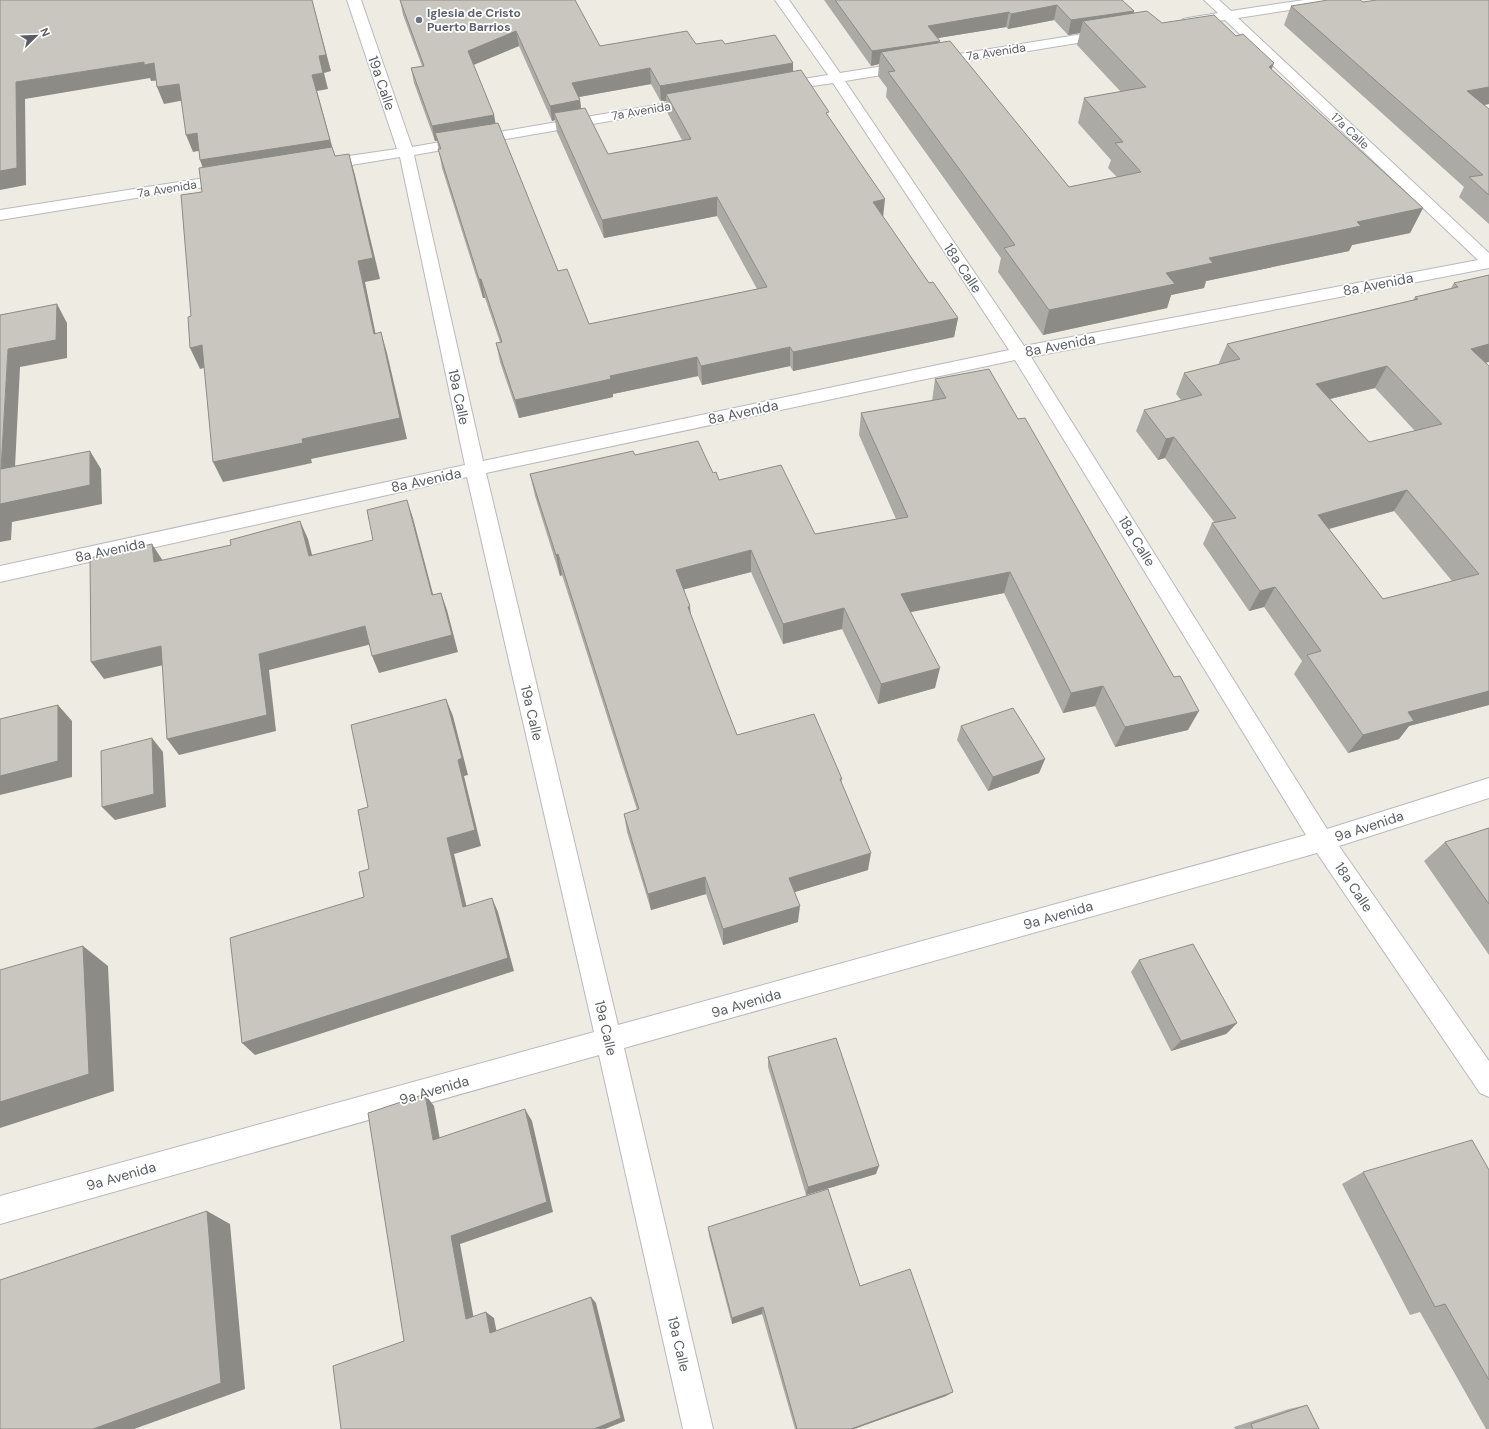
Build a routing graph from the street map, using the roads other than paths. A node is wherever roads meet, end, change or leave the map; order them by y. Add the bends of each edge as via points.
1 (354, 0) edge
2 (782, 0) edge
3 (1211, 0) edge
4 (1329, 0) edge
5 (1228, 16) junction
6 (1173, 24) edge
7 (1118, 33) edge
8 (836, 77) junction
9 (766, 90) edge
10 (711, 99) edge
11 (406, 152) junction
12 (304, 168) edge
13 (242, 177) edge
14 (0, 214) edge
15 (1489, 262) edge
16 (1020, 353) junction
17 (475, 469) junction
18 (0, 574) edge
19 (1489, 788) edge
20 (1322, 841) junction
21 (609, 1041) junction
22 (1489, 1084) edge
23 (0, 1210) edge
24 (698, 1429) edge

1 - 11 street, 19a Calle
2 - 8 street, 18a Calle
3 - 5 street, 17a Calle
4 - 5 street
5 - 6 street
5 - 15 street, 17a Calle
7 - 8 street, 7a Avenida
8 - 9 street, 7a Avenida
8 - 16 street, 18a Calle
10 - 11 street, 7a Avenida
11 - 12 street, 7a Avenida
11 - 17 street, 19a Calle
13 - 14 street, 7a Avenida
15 - 16 street, 8a Avenida
16 - 17 street, 8a Avenida
16 - 20 street, 18a Calle
17 - 18 street, 8a Avenida
17 - 21 street, 19a Calle
19 - 20 street, 9a Avenida
20 - 21 street, 9a Avenida
20 - 22 street, 18a Calle
21 - 23 street, 9a Avenida
21 - 24 street, 19a Calle

